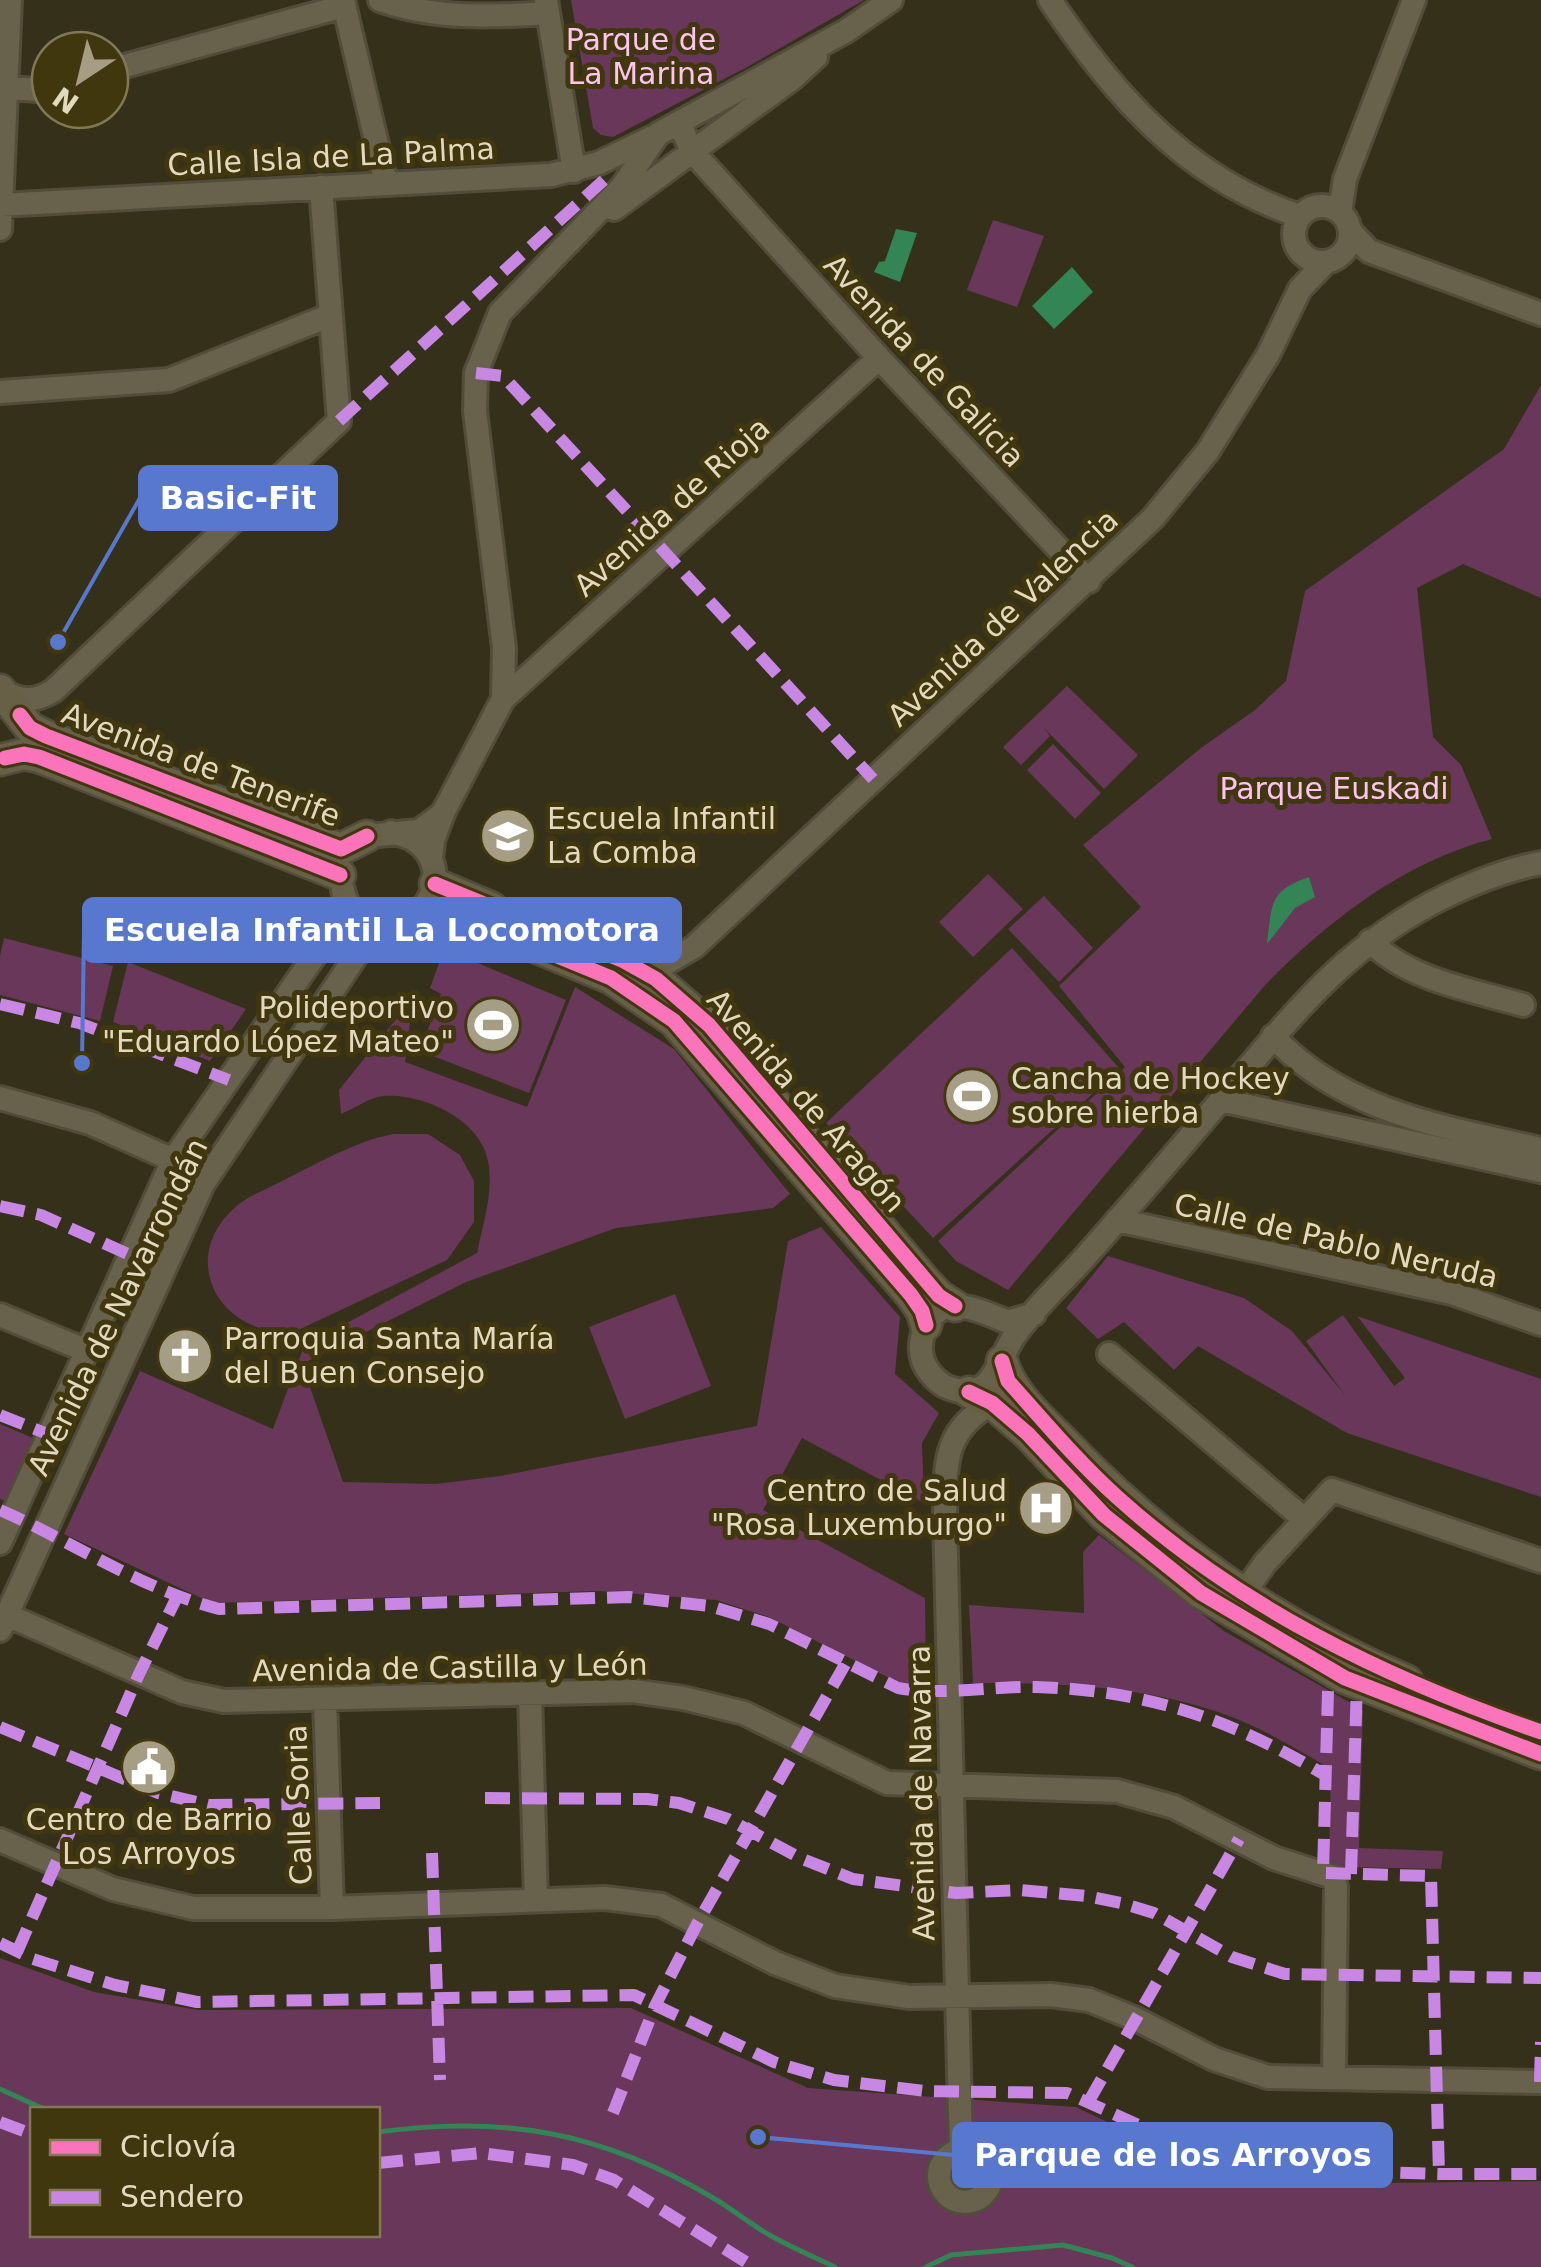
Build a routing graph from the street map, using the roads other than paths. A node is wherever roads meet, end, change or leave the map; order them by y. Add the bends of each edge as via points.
1 (10, 0) edge
2 (380, 0) edge
3 (891, 0) edge
4 (1050, 0) edge
5 (1414, 0) edge
6 (343, 3) edge
7 (547, 7) edge
8 (846, 31) junction
9 (130, 64) edge
10 (6, 88) junction
11 (30, 89) edge
12 (661, 135) junction
13 (691, 150) junction
14 (670, 166) junction
15 (574, 171) junction
16 (718, 180) junction
17 (386, 183) junction
18 (321, 187) junction
19 (1, 205) edge
20 (1317, 225) junction
21 (0, 229) edge
22 (1369, 251) junction
23 (1334, 258) junction
24 (548, 260) junction
25 (1300, 289) junction
26 (1541, 314) edge
27 (331, 315) junction
28 (879, 358) junction
29 (0, 392) edge
30 (1089, 581) junction
31 (8, 699) edge
32 (503, 699) junction
33 (2, 759) edge
34 (444, 812) junction
35 (380, 834) junction
36 (1537, 865) edge
37 (433, 872) junction
38 (342, 887) junction
39 (396, 924) junction
40 (1370, 942) junction
41 (694, 947) junction
42 (622, 960) junction
43 (683, 1000) junction
44 (1523, 1005) dead end
45 (1272, 1036) junction
46 (1332, 1084) junction
47 (0, 1098) edge
48 (1221, 1100) junction
49 (1318, 1120) junction
50 (1541, 1149) edge
51 (174, 1160) junction
52 (1541, 1171) edge
53 (207, 1177) junction
54 (1117, 1220) junction
55 (954, 1306) junction
56 (988, 1314) junction
57 (1034, 1314) junction
58 (0, 1315) edge
59 (1541, 1324) edge
60 (926, 1325) junction
61 (87, 1351) junction
62 (1109, 1354) dead end
63 (1004, 1357) junction
64 (118, 1364) junction
65 (968, 1394) junction
66 (955, 1436) junction
67 (1304, 1519) junction
68 (0, 1543) edge
69 (1541, 1562) edge
70 (1244, 1594) junction
71 (3, 1617) edge
72 (530, 1694) junction
73 (325, 1700) junction
74 (1541, 1732) edge
75 (1541, 1754) edge
76 (953, 1785) junction
77 (0, 1840) edge
78 (536, 1900) junction
79 (332, 1908) junction
80 (957, 1994) junction
81 (1334, 2078) junction
82 (1541, 2082) edge
83 (961, 2150) dead end

1 - 10 street
2 - 7 street via 409,10 499,16
3 - 8 street
4 - 20 street via 1082,48 1158,134 1264,204
5 - 20 street via 1345,179
6 - 9 street
6 - 17 street
7 - 15 street
8 - 12 street
8 - 13 street via 794,78
10 - 11 street
10 - 19 street
12 - 13 street via 682,131
12 - 14 street via 653,155
12 - 15 street, Calle Isla de La Palma
12 - 24 street via 622,186
13 - 14 street
13 - 16 street, Avenida de Galicia
14 - 16 street via 696,167
14 - 24 street
15 - 17 street, Calle Isla de La Palma
16 - 28 street, Avenida de Galicia
17 - 18 street, Calle Isla de La Palma
18 - 19 street, Calle Isla de La Palma
18 - 27 street
19 - 21 street
20 - 22 street
20 - 23 street via 1348,246
20 - 23 street via 1308,259
20 - 25 street, Avenida de Valencia
22 - 23 street
22 - 26 street
23 - 25 street, Avenida de Valencia
24 - 32 street via 500,314 476,373 504,648
25 - 30 street, Avenida de Valencia via 1208,451
27 - 29 street via 169,380
27 - 31 street via 339,421 53,691 38,700
28 - 30 street, Avenida de Galicia
28 - 32 street, Avenida de Rioja
30 - 41 street, Avenida de Valencia
31 - 33 main road via 18,738
31 - 35 main road, Avenida de Tenerife via 30,728 46,736 340,849
32 - 34 street
33 - 38 main road, Avenida de Tenerife via 38,757
34 - 35 street via 419,830
34 - 37 street via 433,840
35 - 37 street via 415,840
35 - 38 street via 348,852
36 - 40 street via 1486,878
37 - 39 street via 426,907
37 - 42 main road, Avenida de Aragón
38 - 39 street via 360,918
38 - 51 street, Avenida de Navarrondán via 334,929
39 - 53 street, Avenida de Navarrondán via 360,950
39 - 60 main road, Avenida de Aragón via 458,915 611,978 674,1021 911,1294
40 - 44 street via 1407,968
40 - 45 street
41 - 42 street via 664,965
41 - 43 street via 678,976
42 - 43 main road, Avenida de Aragón
43 - 55 main road, Avenida de Aragón
45 - 46 street
45 - 48 street
46 - 49 street
46 - 50 street via 1412,1120
47 - 51 street via 90,1123
48 - 49 street
48 - 54 street
49 - 52 street
51 - 53 street via 198,1158
51 - 61 street, Avenida de Navarrondán
53 - 64 street, Avenida de Navarrondán
54 - 57 street
54 - 59 street, Calle de Pablo Neruda via 1452,1293
55 - 56 street
55 - 60 street
56 - 57 street via 1019,1322
56 - 63 street via 1003,1336
57 - 63 street
58 - 61 street
60 - 65 street via 922,1360
61 - 64 street via 109,1344
61 - 68 street, Avenida de Navarrondán
62 - 67 street
63 - 65 street via 982,1387
63 - 70 main road via 1008,1380 1116,1496
64 - 71 street, Avenida de Navarrondán
65 - 66 street via 976,1412
65 - 66 street via 953,1400
65 - 75 main road via 1028,1434 1104,1515 1202,1593 1345,1678
66 - 76 street, Avenida de Navarra via 946,1456 945,1518
67 - 69 street via 1332,1490
67 - 70 street
70 - 74 main road via 1376,1668
71 - 73 street, Avenida de Castilla y León via 182,1692 224,1701
72 - 73 street, Avenida de Castilla y León
72 - 76 street, Avenida de Castilla y León via 633,1691 683,1698 744,1712 887,1783
72 - 78 street
73 - 79 street, Calle Soria
76 - 80 street, Avenida de Navarra
76 - 81 street, Avenida de Castilla y León via 1117,1790 1333,1878
77 - 79 street via 149,1900 193,1908
78 - 79 street
78 - 80 street via 605,1898 661,1906 835,1986 909,1997
80 - 81 street via 1089,2000 1214,2060 1268,2077
80 - 83 street, Avenida de Navarra
81 - 82 street

